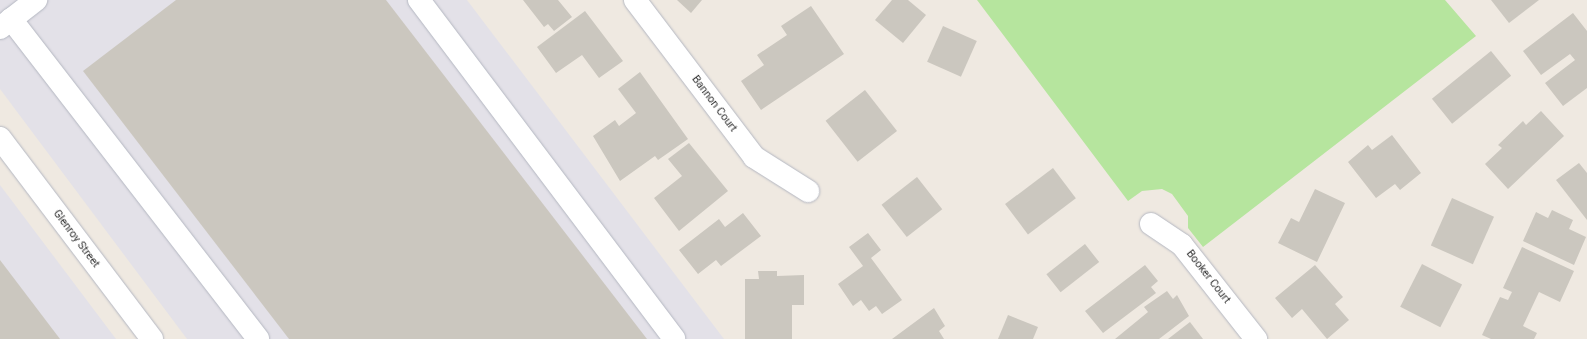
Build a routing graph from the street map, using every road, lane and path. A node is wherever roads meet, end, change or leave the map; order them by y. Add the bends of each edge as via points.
1 (36, 0) edge
2 (419, 0) edge
3 (635, 0) edge
4 (6, 23) edge
5 (0, 138) edge
6 (808, 191) dead end
7 (1151, 224) dead end
8 (152, 339) edge
9 (258, 339) edge
10 (674, 339) edge
11 (1256, 339) edge

1 - 4 street
2 - 10 street
3 - 6 street, Bannon Court via 754,157
4 - 9 street
5 - 8 street, Glenroy Street
7 - 11 street, Booker Court via 1182,245

